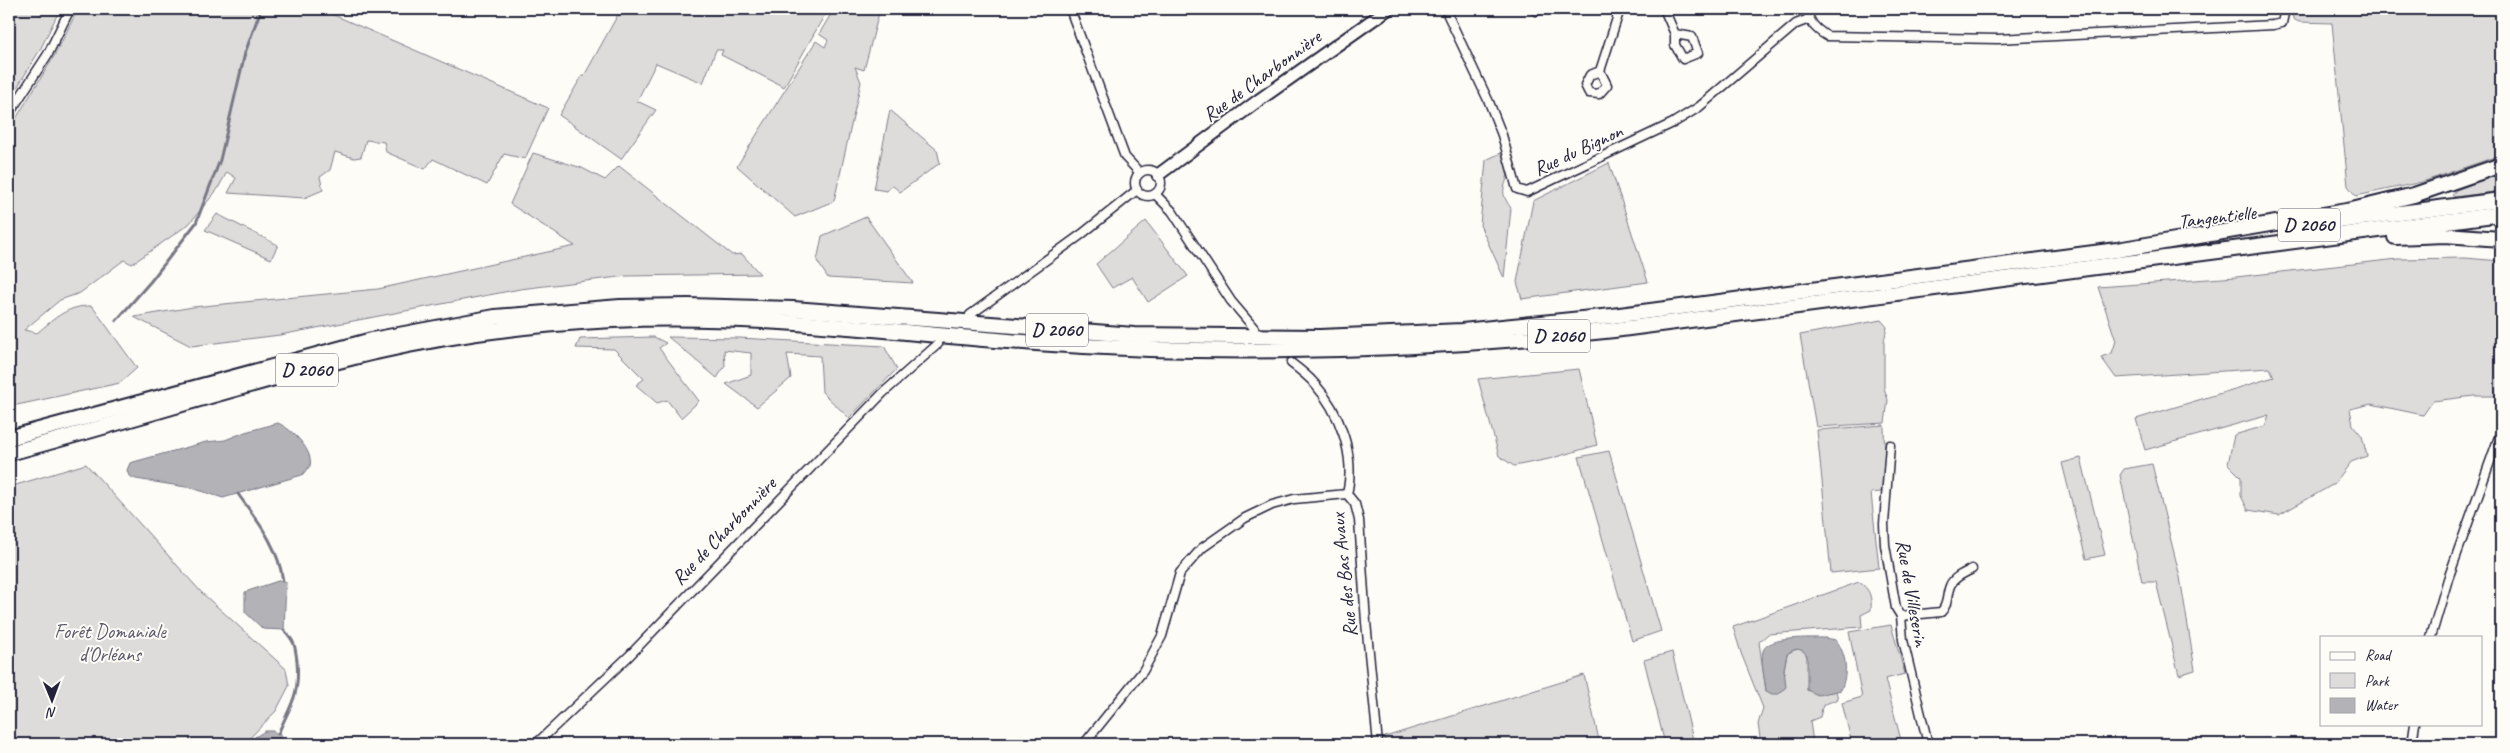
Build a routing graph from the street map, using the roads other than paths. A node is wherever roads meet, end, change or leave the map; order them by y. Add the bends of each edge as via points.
1 (70, 9) edge
2 (1070, 9) edge
3 (1388, 9) edge
4 (1445, 9) edge
5 (1620, 9) edge
6 (1664, 9) edge
7 (1807, 9) edge
8 (2285, 9) edge
9 (1809, 19) junction
10 (1676, 34) dead end
11 (1600, 71) dead end
12 (9, 114) edge
13 (2501, 165) edge
14 (1140, 173) junction
15 (1158, 175) junction
16 (1137, 190) junction
17 (1155, 194) junction
18 (2501, 200) edge
19 (2501, 214) edge
20 (2501, 239) edge
21 (2244, 248) junction
22 (2117, 250) junction
23 (970, 315) dead end
24 (1254, 328) dead end
25 (938, 344) dead end
26 (1291, 363) dead end
27 (2501, 431) edge
28 (9, 438) edge
29 (1890, 446) dead end
30 (9, 453) edge
31 (1347, 494) junction
32 (1972, 569) dead end
33 (1901, 616) junction
34 (2432, 636) edge
35 (2415, 726) edge
36 (536, 744) edge
37 (1084, 744) edge
38 (1378, 744) edge
39 (1928, 744) edge
40 (2412, 744) edge

1 - 12 street via 48,54
2 - 14 street via 1125,157
3 - 15 street, Rue de Charbonnière
4 - 9 street, Rue du Bignon via 1489,102 1518,189 1527,192 1672,124 1699,107 1796,24
5 - 11 street
6 - 10 street
7 - 9 street
8 - 9 street via 2282,23 1998,39 1826,36 1816,30
13 - 22 highway via 2414,195 2352,210
14 - 15 street via 1151,171
14 - 16 street via 1136,180
15 - 17 street via 1160,187
16 - 17 street via 1144,195
16 - 23 street
17 - 24 street via 1172,211 1231,301
18 - 22 highway, Tangentielle / D 2060
19 - 21 highway, D 2060
20 - 21 highway via 2404,236
21 - 30 highway, D 2060 via 1614,330 1517,341 1388,349 1248,353 1162,350 1036,344 851,327 728,320 611,320 528,327 373,353
22 - 28 highway, D 2060 via 1612,316 1377,336 1222,338 1134,335 739,307 560,310 486,319 372,340
25 - 36 street, Rue de Charbonnière via 883,393 629,656
26 - 31 street, Rue des Bas Avaux via 1314,384 1335,414 1349,452 1352,476
27 - 34 street via 2448,578
29 - 33 street, Rue de Villeserin via 1885,545 1896,608
31 - 37 street via 1294,499 1272,505 1245,518 1195,555 1180,573 1162,636 1143,672
31 - 38 street, Rue des Bas Avaux via 1355,504 1359,520
32 - 33 street via 1950,586 1948,601 1941,612
33 - 39 street, Rue de Villeserin via 1903,640
35 - 40 street

